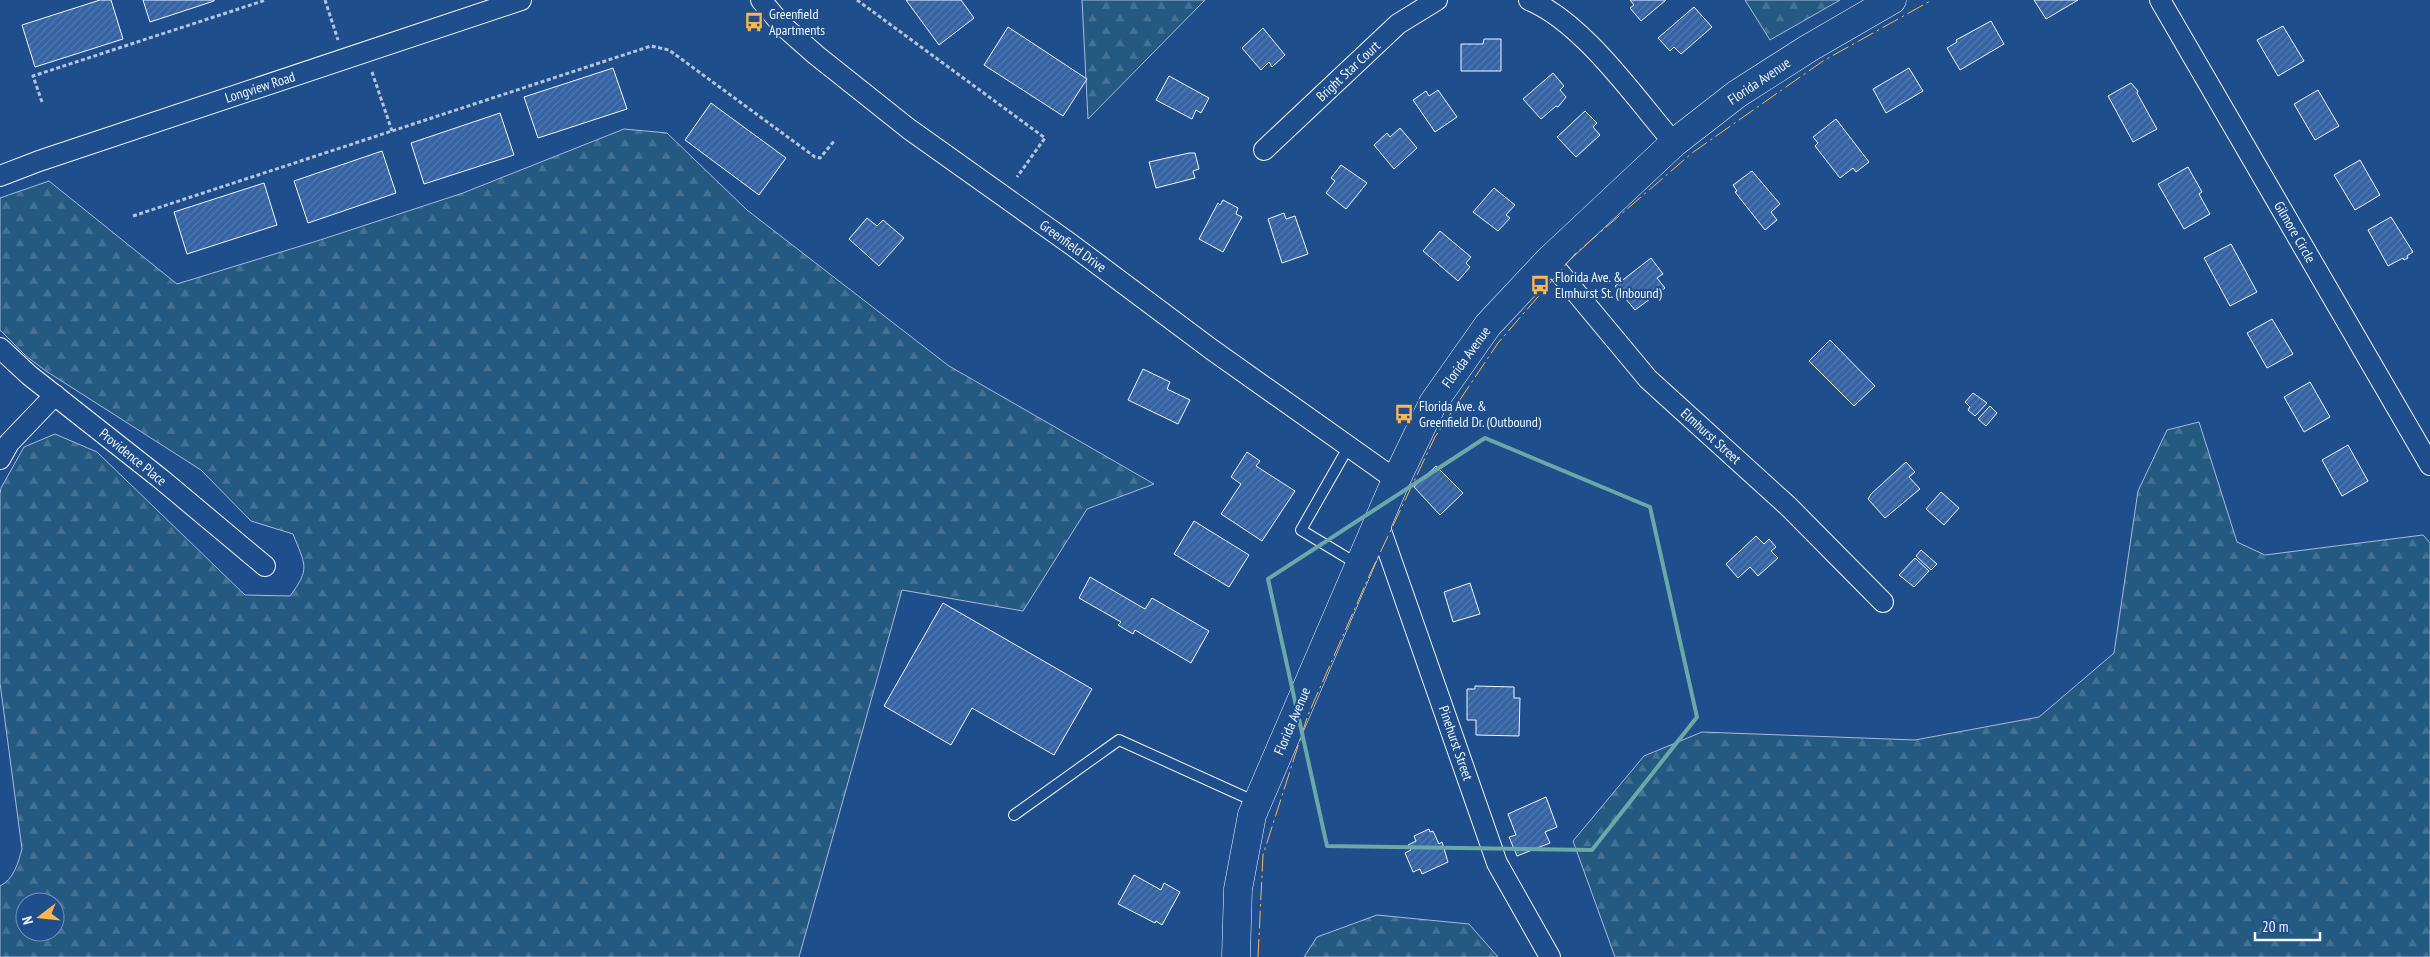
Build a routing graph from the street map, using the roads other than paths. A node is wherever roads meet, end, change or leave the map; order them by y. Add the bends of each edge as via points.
1 (521, 0) edge
2 (761, 0) edge
3 (1437, 0) edge
4 (1529, 0) edge
5 (1892, 0) edge
6 (2160, 0) edge
7 (1674, 143) junction
8 (1264, 150) dead end
9 (0, 176) edge
10 (1549, 260) junction
11 (0, 348) edge
12 (55, 394) junction
13 (1349, 446) junction
14 (0, 458) edge
15 (2430, 465) edge
16 (1396, 480) junction
17 (1378, 522) junction
18 (1360, 565) junction
19 (265, 566) dead end
20 (1883, 602) dead end
21 (1257, 803) junction
22 (1014, 814) dead end
23 (1236, 957) edge
24 (1550, 957) edge

1 - 9 street, Longview Road via 39,160
2 - 13 street, Greenfield Drive via 782,25 816,55 909,129
3 - 8 street, Bright Star Court via 1398,24
4 - 7 street via 1565,20
5 - 7 main road, Florida Avenue via 1738,94
6 - 15 street, Gilmore Circle
7 - 10 main road, Florida Avenue
10 - 16 main road, Florida Avenue via 1488,325 1433,403
10 - 20 street, Elmhurst Street via 1648,379 1789,507
11 - 12 street, Providence Place
12 - 14 street
12 - 19 street, Providence Place
13 - 16 street, Greenfield Drive
13 - 18 lane via 1301,530
16 - 17 main road, Florida Avenue
17 - 18 main road, Florida Avenue
17 - 24 street, Pinehurst Street via 1497,863
18 - 21 main road, Florida Avenue
21 - 22 lane via 1119,740
21 - 23 main road, Florida Avenue via 1238,889

